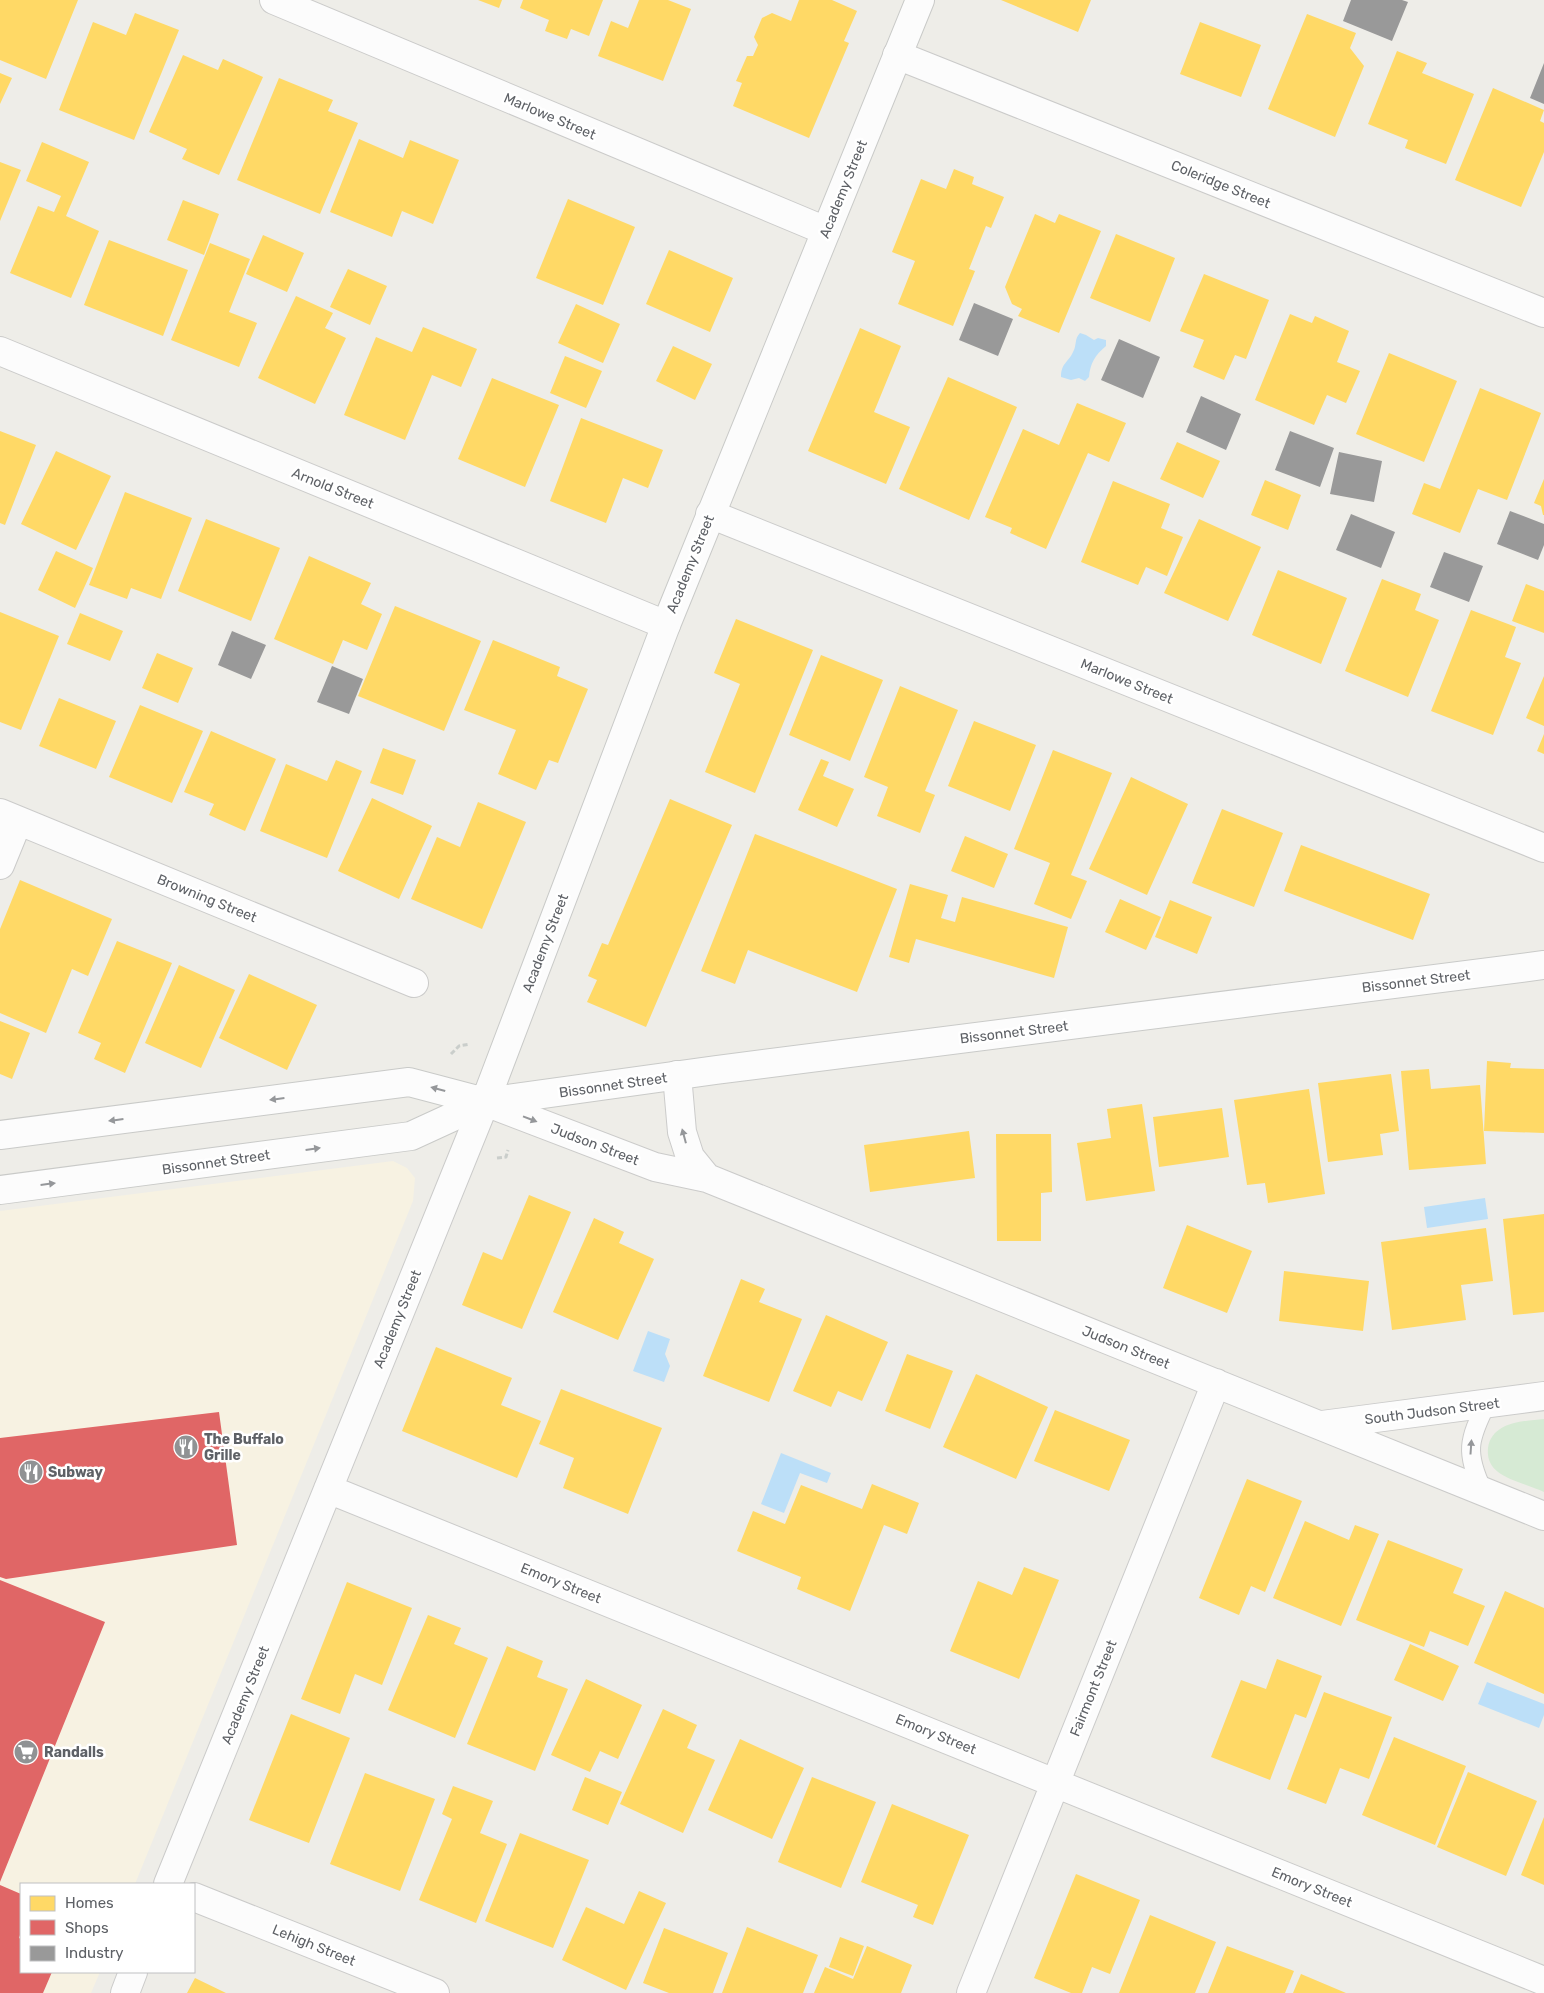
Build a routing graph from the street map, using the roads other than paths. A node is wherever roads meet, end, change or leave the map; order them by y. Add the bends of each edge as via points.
1 (274, 0) edge
2 (920, 0) edge
3 (897, 55) junction
4 (826, 231) junction
5 (1544, 314) edge
6 (0, 351) edge
7 (710, 514) junction
8 (666, 625) junction
9 (9, 817) edge
10 (1544, 848) edge
11 (0, 865) edge
12 (1544, 965) edge
13 (414, 983) dead end
14 (677, 1075) junction
15 (485, 1102) junction
16 (0, 1135) edge
17 (707, 1178) junction
18 (0, 1190) edge
19 (1216, 1383) junction
20 (1544, 1396) edge
21 (1487, 1403) junction
22 (1320, 1425) junction
23 (328, 1489) junction
24 (1483, 1491) junction
25 (1544, 1516) edge
26 (1056, 1782) junction
27 (168, 1883) edge
28 (195, 1897) edge
29 (133, 1973) edge
30 (1544, 1981) edge
31 (124, 1993) edge
32 (435, 1993) edge
33 (971, 1993) edge

1 - 4 street, Marlowe Street
2 - 3 street, Academy Street
3 - 4 street, Academy Street
3 - 5 street, Coleridge Street
4 - 7 street, Academy Street
6 - 8 street, Arnold Street
7 - 8 street, Academy Street
7 - 10 street, Marlowe Street
8 - 15 street, Academy Street
9 - 11 street
9 - 13 street, Browning Street
12 - 14 street, Bissonnet Street
14 - 15 street, Bissonnet Street
17 -> 14 street, Judson Street via 690,1157 682,1132
15 -> 16 street, Bissonnet Street via 409,1082
15 -> 17 street, Judson Street via 655,1167
18 -> 15 street, Bissonnet Street via 411,1136
15 - 23 street, Academy Street
17 - 19 street, Judson Street
19 - 22 street, Judson Street
19 - 26 street, Fairmont Street
20 - 21 street, South Judson Street
21 - 22 street, South Judson Street
24 -> 21 lane via 1473,1470 1471,1448 1475,1426
22 - 24 street, Judson Street
23 - 26 street, Emory Street
23 - 27 street, Academy Street
24 - 25 street, Judson Street
26 - 30 street, Emory Street
26 - 33 street, Fairmont Street
28 - 32 street, Lehigh Street
29 - 31 street

